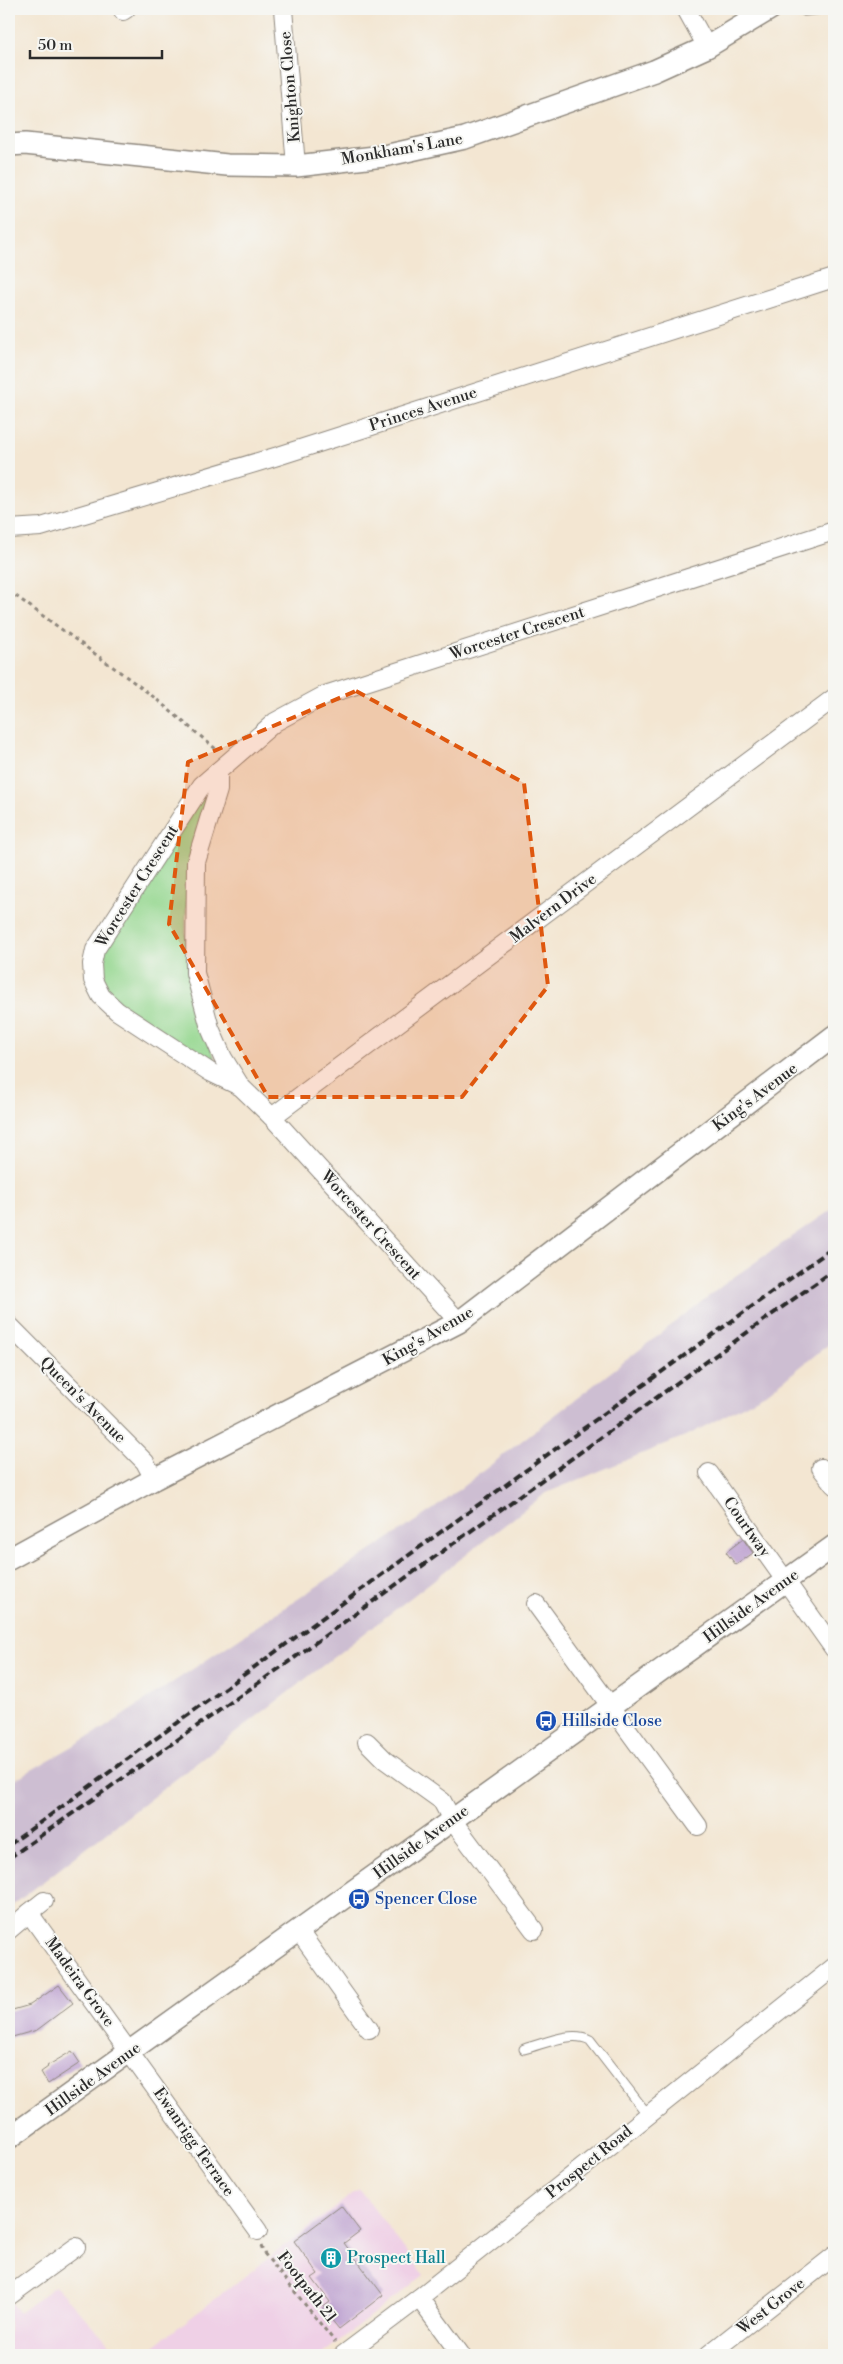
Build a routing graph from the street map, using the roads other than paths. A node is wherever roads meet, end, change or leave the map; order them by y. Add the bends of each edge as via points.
1 (283, 9) edge
2 (686, 9) edge
3 (770, 9) edge
4 (801, 9) edge
5 (823, 9) edge
6 (707, 48) junction
7 (9, 145) edge
8 (296, 166) junction
9 (834, 278) edge
10 (9, 529) edge
11 (834, 531) edge
12 (834, 698) edge
13 (224, 766) junction
14 (834, 1036) edge
15 (241, 1086) junction
16 (272, 1117) junction
17 (459, 1322) junction
18 (9, 1325) edge
19 (822, 1468) dead end
20 (710, 1474) dead end
21 (154, 1479) junction
22 (834, 1485) edge
23 (834, 1546) edge
24 (9, 1559) edge
25 (786, 1581) junction
26 (536, 1604) dead end
27 (834, 1649) edge
28 (610, 1708) junction
29 (367, 1742) dead end
30 (452, 1820) junction
31 (698, 1826) dead end
32 (44, 1901) dead end
33 (29, 1913) junction
34 (9, 1930) edge
35 (298, 1930) junction
36 (534, 1930) dead end
37 (834, 1967) edge
38 (369, 2029) dead end
39 (524, 2049) dead end
40 (131, 2052) junction
41 (648, 2115) junction
42 (9, 2138) edge
43 (258, 2231) road end
44 (76, 2247) dead end
45 (834, 2256) edge
46 (9, 2296) edge
47 (419, 2298) junction
48 (345, 2353) edge
49 (461, 2355) edge
50 (708, 2355) edge

1 - 8 street, Knighton Close
2 - 6 street
3 - 6 street, Monkham's Lane
4 - 5 lane
6 - 8 street, Monkham's Lane via 465,138 384,156
7 - 8 street, Monkham's Lane via 227,165
9 - 10 street, Princes Avenue via 278,456 41,527
11 - 13 street, Worcester Crescent via 325,695 275,722
12 - 16 street, Malvern Drive
13 - 15 street, Worcester Crescent via 196,862 195,973 210,1028 223,1058
13 - 15 street, Worcester Crescent via 202,785 180,817 95,950 92,964 93,980 101,996 117,1011 210,1072
14 - 17 street, King's Avenue
15 - 16 street, Worcester Crescent
16 - 17 street, Worcester Crescent
17 - 21 street, King's Avenue
18 - 21 street, Queen's Avenue via 145,1462
19 - 22 street
20 - 25 street, Courtway
21 - 24 street, King's Avenue
23 - 25 street, Hillside Avenue
25 - 27 street, Courtway
25 - 28 street, Hillside Avenue
26 - 28 street
28 - 30 street, Hillside Avenue
28 - 31 street
29 - 30 street via 385,1760 442,1801
30 - 35 street, Hillside Avenue
30 - 36 street
32 - 33 street
33 - 34 street
33 - 40 street, Madeira Grove
35 - 38 street
35 - 40 street, Hillside Avenue
37 - 41 street, Prospect Road
39 - 41 lane via 573,2036 590,2040
40 - 42 street, Hillside Avenue
40 - 43 street, Ewanrigg Terrace
41 - 47 street, Prospect Road
44 - 46 street
45 - 50 street, West Grove
47 - 48 street, Prospect Road
47 - 49 street

